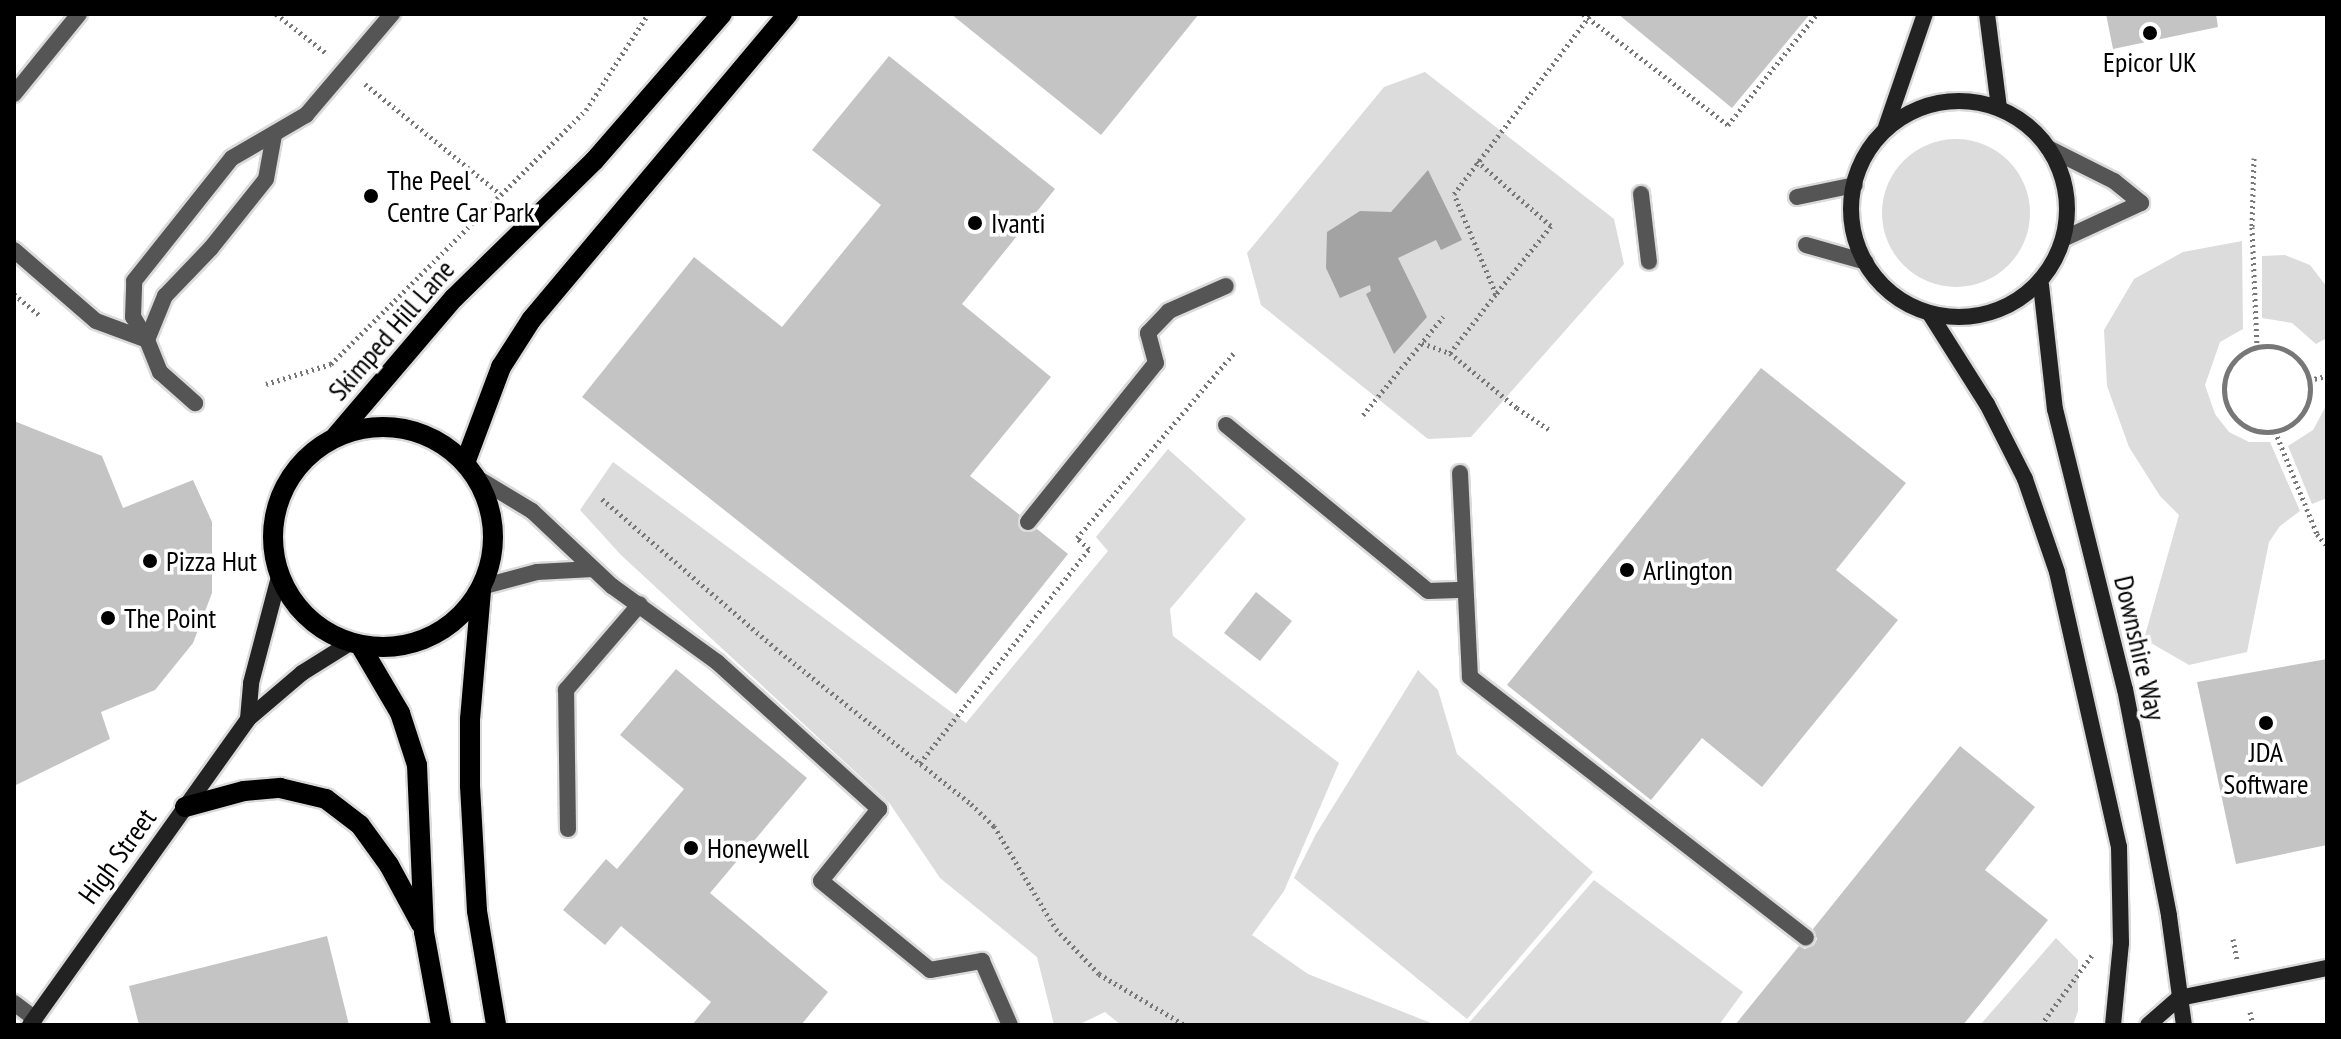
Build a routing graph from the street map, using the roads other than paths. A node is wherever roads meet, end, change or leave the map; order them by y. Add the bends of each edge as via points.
1 (79, 14) edge
2 (392, 14) edge
3 (722, 14) edge
4 (788, 14) edge
5 (1925, 14) edge
6 (1987, 14) edge
7 (14, 94) edge
8 (1999, 108) junction
9 (1886, 128) junction
10 (274, 135) junction
11 (2048, 148) junction
12 (1855, 185) junction
13 (1641, 194) dead end
14 (1797, 197) dead end
15 (2063, 239) junction
16 (1806, 245) dead end
17 (14, 250) edge
18 (1649, 262) dead end
19 (1866, 262) junction
20 (2041, 285) junction
21 (1226, 286) dead end
22 (1930, 314) junction
23 (147, 340) junction
24 (195, 403) dead end
25 (1226, 425) dead end
26 (333, 439) junction
27 (470, 470) junction
28 (1460, 473) dead end
29 (1028, 522) dead end
30 (593, 569) junction
31 (279, 577) junction
32 (481, 587) junction
33 (1465, 590) junction
34 (640, 604) junction
35 (355, 644) junction
36 (248, 719) junction
37 (185, 807) junction
38 (568, 829) dead end
39 (424, 932) junction
40 (1806, 938) dead end
41 (2327, 968) edge
42 (2179, 998) junction
43 (14, 1003) edge
44 (33, 1022) edge
45 (441, 1025) edge
46 (496, 1025) edge
47 (1010, 1025) edge
48 (2113, 1025) edge
49 (2148, 1025) edge
50 (2184, 1025) edge

1 - 7 street
2 - 10 street via 306,115
3 - 26 main road, Skimped Hill Lane via 594,161 454,298
4 - 27 main road via 531,320 501,367
5 - 9 street
6 - 8 street
8 - 9 street via 1941,102 1906,114
8 - 11 street via 2029,126
9 - 12 street via 1863,158
10 - 23 street via 266,179 165,296
10 - 23 street via 232,158 134,281 133,317
11 - 15 street via 2060,170 2065,200
11 - 15 street via 2114,181 2141,203
12 - 14 street
12 - 19 street via 1850,199 1852,234
13 - 18 street
15 - 20 street
16 - 19 street
17 - 23 street via 96,321
19 - 22 street via 1872,276 1897,298
20 - 22 street via 1986,314
20 - 42 street, Downshire Way via 2055,409 2125,689 2169,916
21 - 29 street via 1169,311 1148,333 1156,363
22 - 48 street via 1987,404 2025,479 2057,572 2119,847 2121,930
23 - 24 street via 160,372
25 - 33 street via 1428,591
26 - 27 main road via 367,428 409,430 446,447
26 - 31 main road via 298,466 277,505 272,547
27 - 30 street via 532,511
27 - 32 main road via 491,513 493,536
28 - 33 street
30 - 32 street via 537,572
30 - 34 street
31 - 35 main road via 304,615
31 - 36 street, High Street via 251,683
32 - 35 main road via 466,609 428,638 409,644
32 - 46 main road via 470,719 471,812 477,911
33 - 40 street via 1470,677
34 - 38 street via 566,690
34 - 47 street via 717,662 879,809 821,881 930,970 982,961
35 - 36 street, High Street via 302,673
35 - 39 main road via 400,713 417,765
36 - 37 street, High Street
37 - 39 main road via 244,791 280,788 326,799 360,825 389,865
37 - 44 street, High Street
39 - 45 main road
41 - 42 street
42 - 49 street
42 - 50 street, Downshire Way
43 - 44 street

